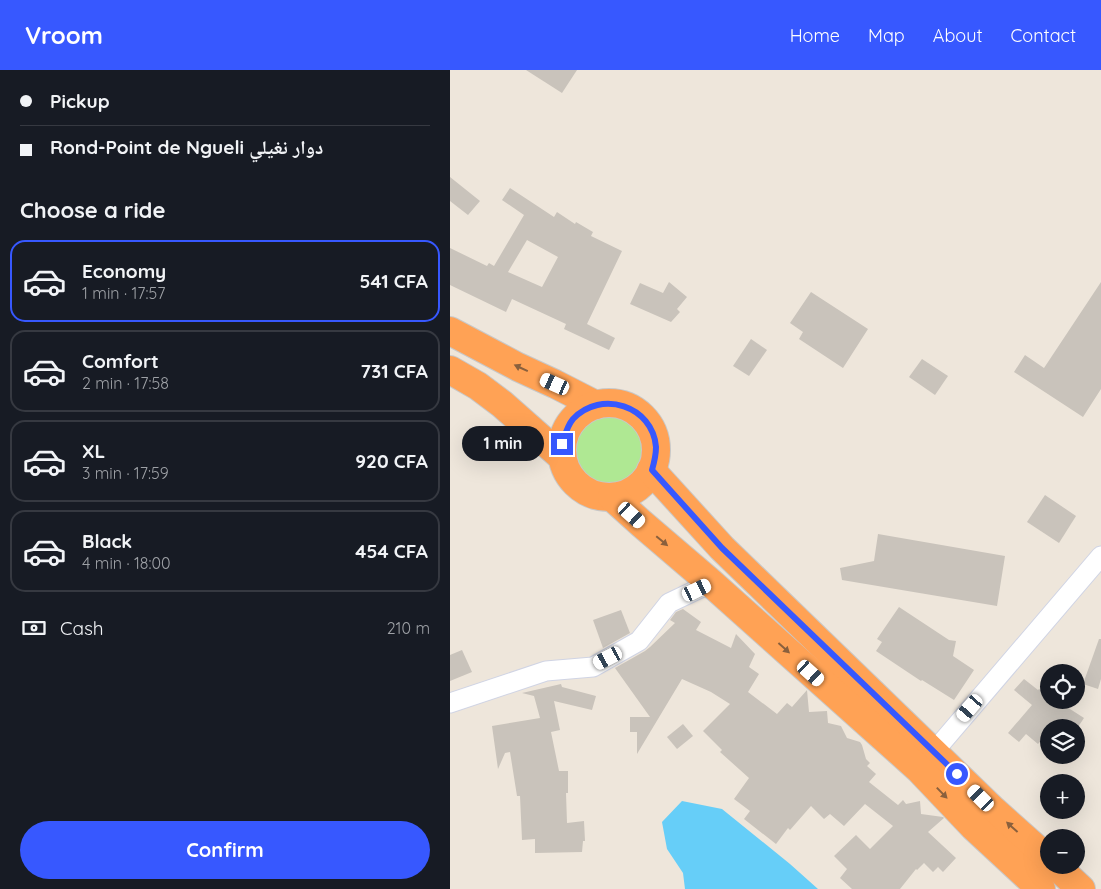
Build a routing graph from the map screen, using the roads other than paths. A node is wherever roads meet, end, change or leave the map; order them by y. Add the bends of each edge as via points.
1 (450, 331) edge
2 (450, 370) edge
3 (596, 405) junction
4 (562, 457) junction
5 (652, 470) junction
6 (612, 497) junction
7 (1101, 556) edge
8 (711, 583) junction
9 (450, 702) edge
10 (926, 760) junction
11 (1040, 852) edge
12 (1065, 874) edge
13 (1041, 889) edge
14 (1082, 889) edge

3 -> 1 highway
2 - 4 highway via 502,404
3 - 4 highway via 573,419 566,430
3 - 5 highway via 610,403 638,413 654,436 656,448
4 - 6 highway via 574,482 585,491
5 - 6 highway via 636,489
5 - 10 highway via 722,548
6 -> 8 highway
7 - 10 street
8 - 9 street via 669,603 640,642 593,667 546,671
8 -> 10 highway
11 -> 10 highway via 993,810
10 -> 13 highway via 974,827
12 - 14 highway

